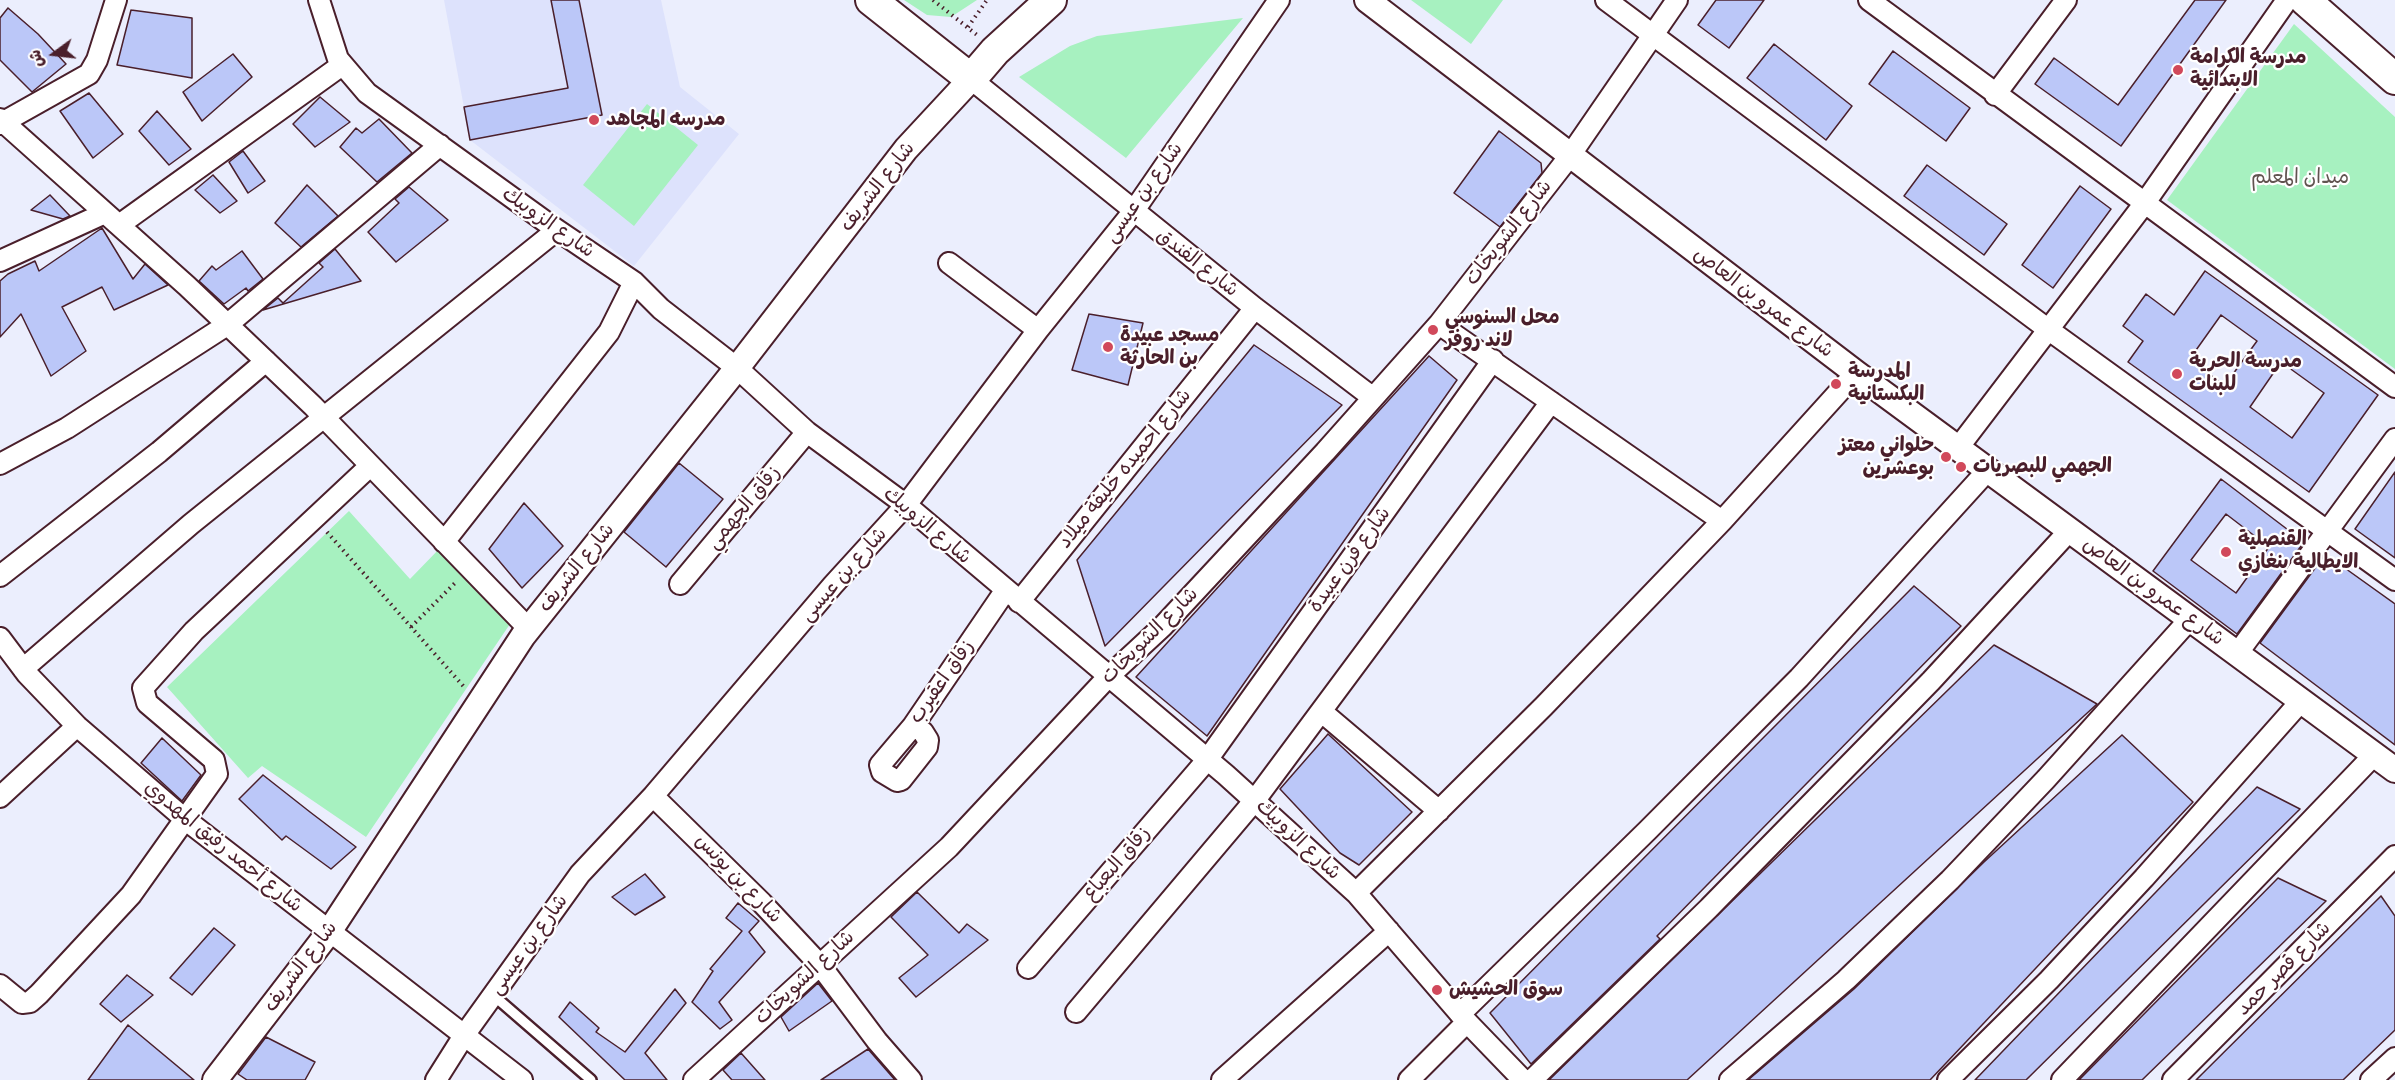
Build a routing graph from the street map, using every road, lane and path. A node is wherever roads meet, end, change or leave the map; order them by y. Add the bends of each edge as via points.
1 (116, 0) edge
2 (319, 0) edge
3 (871, 0) edge
4 (933, 0) edge
5 (987, 0) edge
6 (1051, 0) edge
7 (1279, 0) edge
8 (1367, 0) edge
9 (1606, 0) edge
10 (1677, 0) edge
11 (1869, 0) edge
12 (2066, 0) edge
13 (2287, 0) edge
14 (2305, 0) edge
15 (968, 27) junction
16 (1652, 34) junction
17 (995, 51) junction
18 (342, 64) junction
19 (2395, 79) edge
20 (970, 80) junction
21 (1995, 95) junction
22 (1, 122) edge
23 (440, 146) junction
24 (1569, 157) junction
25 (2144, 204) junction
26 (1133, 212) junction
27 (112, 219) junction
28 (557, 230) junction
29 (0, 261) edge
30 (949, 263) dead end
31 (634, 282) junction
32 (1255, 308) junction
33 (1439, 324) junction
34 (227, 325) junction
35 (1038, 330) junction
36 (2049, 330) junction
37 (1493, 360) junction
38 (266, 361) junction
39 (737, 368) junction
40 (1856, 373) junction
41 (2395, 387) edge
42 (1372, 397) junction
43 (1551, 402) junction
44 (323, 417) junction
45 (807, 432) junction
46 (2395, 439) edge
47 (1958, 448) junction
48 (0, 464) edge
49 (370, 466) junction
50 (1989, 470) junction
51 (906, 505) junction
52 (314, 518) junction
53 (1722, 521) junction
54 (2070, 530) junction
55 (2330, 531) junction
56 (444, 542) junction
57 (470, 568) junction
58 (0, 576) edge
59 (2395, 580) edge
60 (680, 584) dead end
61 (1012, 596) junction
62 (2190, 619) junction
63 (411, 627) junction
64 (529, 629) junction
65 (0, 638) edge
66 (2237, 654) junction
67 (23, 669) junction
68 (1107, 677) junction
69 (2302, 700) junction
70 (479, 703) junction
71 (1322, 712) junction
72 (77, 726) junction
73 (913, 726) junction
74 (2375, 754) junction
75 (1207, 760) junction
76 (2395, 770) edge
77 (653, 796) junction
78 (0, 797) edge
79 (1255, 801) junction
80 (1439, 811) junction
81 (186, 820) junction
82 (2395, 856) edge
83 (1356, 893) junction
84 (1389, 931) junction
85 (329, 932) junction
86 (820, 965) junction
87 (1028, 968) dead end
88 (0, 984) edge
89 (493, 995) junction
90 (1076, 1012) dead end
91 (1463, 1018) junction
92 (465, 1034) junction
93 (2395, 1058) edge
94 (215, 1080) edge
95 (436, 1080) edge
96 (522, 1080) edge
97 (591, 1080) edge
98 (694, 1080) edge
99 (911, 1080) edge
100 (1222, 1080) edge
101 (1409, 1080) edge
102 (1523, 1080) edge
103 (1532, 1080) edge
104 (1730, 1080) edge
105 (1948, 1080) edge
106 (2062, 1080) edge
107 (2173, 1080) edge
108 (2372, 1080) edge

1 - 22 street via 89,74
2 - 18 street, شارع الزوبيك
3 - 20 main road
4 - 15 path
5 - 15 path
6 - 17 main road
7 - 26 street, شارع بن عيسى
8 - 24 street, شارع عمرو بن العاص
9 - 16 street
10 - 16 street, شارع الشويخات
11 - 21 street
12 - 21 street
13 - 25 street
14 - 19 main road
15 - 17 path
16 - 24 street, شارع الشويخات
16 - 36 street
17 - 20 main road
18 - 23 street, شارع الزوبيك via 367,93
18 - 27 street
20 - 26 street, شارع الفندق
20 - 39 street, شارع الشريف via 906,148
21 - 25 street
22 - 27 street
23 - 28 street, شارع الزوبيك
23 - 34 street
24 - 33 street, شارع الشويخات
24 - 40 street, شارع عمرو بن العاص
25 - 36 street
25 - 41 street
26 - 32 street, شارع الفندق
26 - 35 street, شارع بن عيسى
27 - 29 street
27 - 34 street
28 - 31 street, شارع الزوبيك
28 - 44 street
30 - 35 street
31 - 39 street, شارع الزوبيك via 661,309
31 - 56 street via 609,332
32 - 42 street, شارع الفندق
32 - 61 street, شارع احميده خليفة ميلاد
33 - 37 street
33 - 42 street, شارع الشويخات
34 - 38 street
34 - 48 street via 67,428
35 - 51 street, شارع بن عيسى
36 - 47 street
36 - 55 street
37 - 43 street
37 - 75 street, شارع فرن عبيدة
38 - 44 street
38 - 58 street via 159,452
39 - 45 street, شارع الزوبيك
39 - 64 street, شارع الشريف
40 - 47 street, شارع عمرو بن العاص
40 - 53 street
42 - 68 street, شارع الشويخات via 1162,627
43 - 53 street
43 - 71 street
44 - 49 street
44 - 67 street via 100,600
45 - 51 street, شارع الزوبيك
45 - 60 street, زقاق الجهمي
46 - 55 street
47 - 50 street, شارع عمرو بن العاص
49 - 52 street
49 - 56 street
50 - 54 street, شارع عمرو بن العاص
50 - 91 street via 1798,678
51 - 61 street, شارع الزوبيك
51 - 77 street, شارع بن عيسى via 832,585
52 - 63 path
52 - 81 street via 194,631 143,688 147,703 218,767
53 - 80 street
54 - 62 street, شارع عمرو بن العاص
54 - 103 street via 1931,681 1734,883
55 - 59 street
55 - 66 street
56 - 57 street
57 - 63 path
57 - 64 street
61 - 68 street, شارع الزوبيك
61 - 73 street, زقاق اعقيرب
62 - 66 street, شارع عمرو بن العاص
62 - 104 street via 1950,880 1846,980
63 - 70 path
64 - 70 street, شارع الشريف
65 - 67 street, شارع أحمد رفيق المهدوي
66 - 69 street, شارع عمرو بن العاص
67 - 72 street, شارع أحمد رفيق المهدوي
68 - 75 street, شارع الزوبيك
68 - 86 street, شارع الشويخات via 949,847
69 - 74 street, شارع عمرو بن العاص
69 - 105 street via 2120,904
70 - 85 street, شارع الشريف
71 - 79 street
71 - 80 street
72 - 78 street
72 - 81 street, شارع أحمد رفيق المهدوي
73 - 73 street, زقاق اعقيرب via 880,768 899,781 922,755 928,740
74 - 76 street, شارع عمرو بن العاص
74 - 106 street
75 - 79 street, شارع الزوبيك
75 - 87 street, زقاق البعباع
77 - 86 street, شارع بن يونس
77 - 89 street, شارع بن عيسى via 580,874
79 - 83 street, شارع الزوبيك
79 - 90 street
80 - 83 street
81 - 85 street, شارع أحمد رفيق المهدوي
81 - 88 street via 131,895 30,1002 22,1003
82 - 107 street, شارع قصر حمد
83 - 84 street, شارع الزوبيك
84 - 91 street, شارع الزوبيك
84 - 100 street
85 - 92 street, شارع أحمد رفيق المهدوي
85 - 94 street, شارع الشريف
86 - 98 street, شارع الشويخات
86 - 99 street, شارع بن يونس
89 - 92 street, شارع بن عيسى
89 - 97 lane
91 - 101 street
91 - 102 street, شارع الزوبيك
92 - 95 street, شارع بن عيسى
92 - 96 street, شارع أحمد رفيق المهدوي
93 - 108 street

